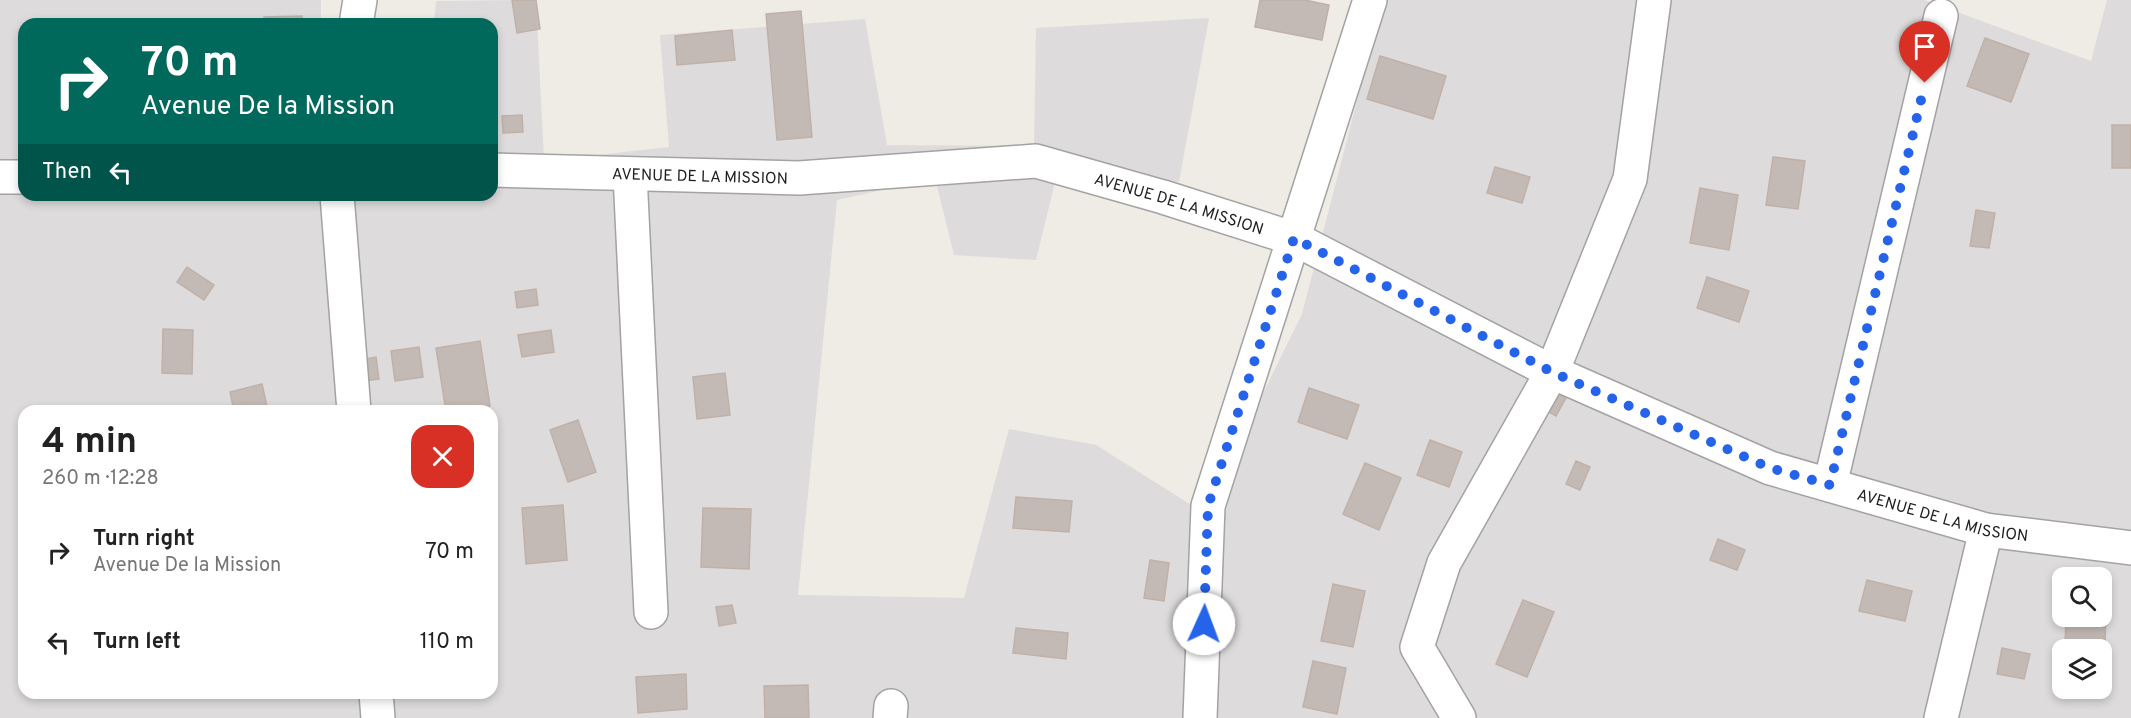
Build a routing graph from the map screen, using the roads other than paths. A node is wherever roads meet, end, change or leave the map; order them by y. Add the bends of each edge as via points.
1 (360, 0) edge
2 (1370, 0) edge
3 (1654, 0) edge
4 (1941, 16) dead end
5 (357, 18) edge
6 (498, 170) edge
7 (630, 174) junction
8 (0, 177) edge
9 (18, 177) edge
10 (337, 201) edge
11 (1294, 238) junction
12 (1552, 372) junction
13 (354, 405) edge
14 (1830, 485) junction
15 (1986, 530) junction
16 (2131, 548) edge
17 (651, 612) dead end
18 (376, 699) edge
19 (378, 718) edge
20 (1200, 718) edge
21 (1459, 718) edge
22 (1941, 718) edge

1 - 5 street
2 - 11 street
3 - 12 street via 1630,179
4 - 14 street
6 - 7 street, AVENUE DE LA MISSION
7 - 11 street, AVENUE DE LA MISSION via 799,178 1036,162
7 - 17 street
8 - 9 street
10 - 13 street
11 - 12 street, AVENUE DE LA MISSION
11 - 20 street via 1208,506
12 - 14 street, AVENUE DE LA MISSION via 1770,468
12 - 21 street via 1444,563 1417,647
14 - 15 street, AVENUE DE LA MISSION
15 - 16 street, AVENUE DE LA MISSION
15 - 22 street
18 - 19 street

